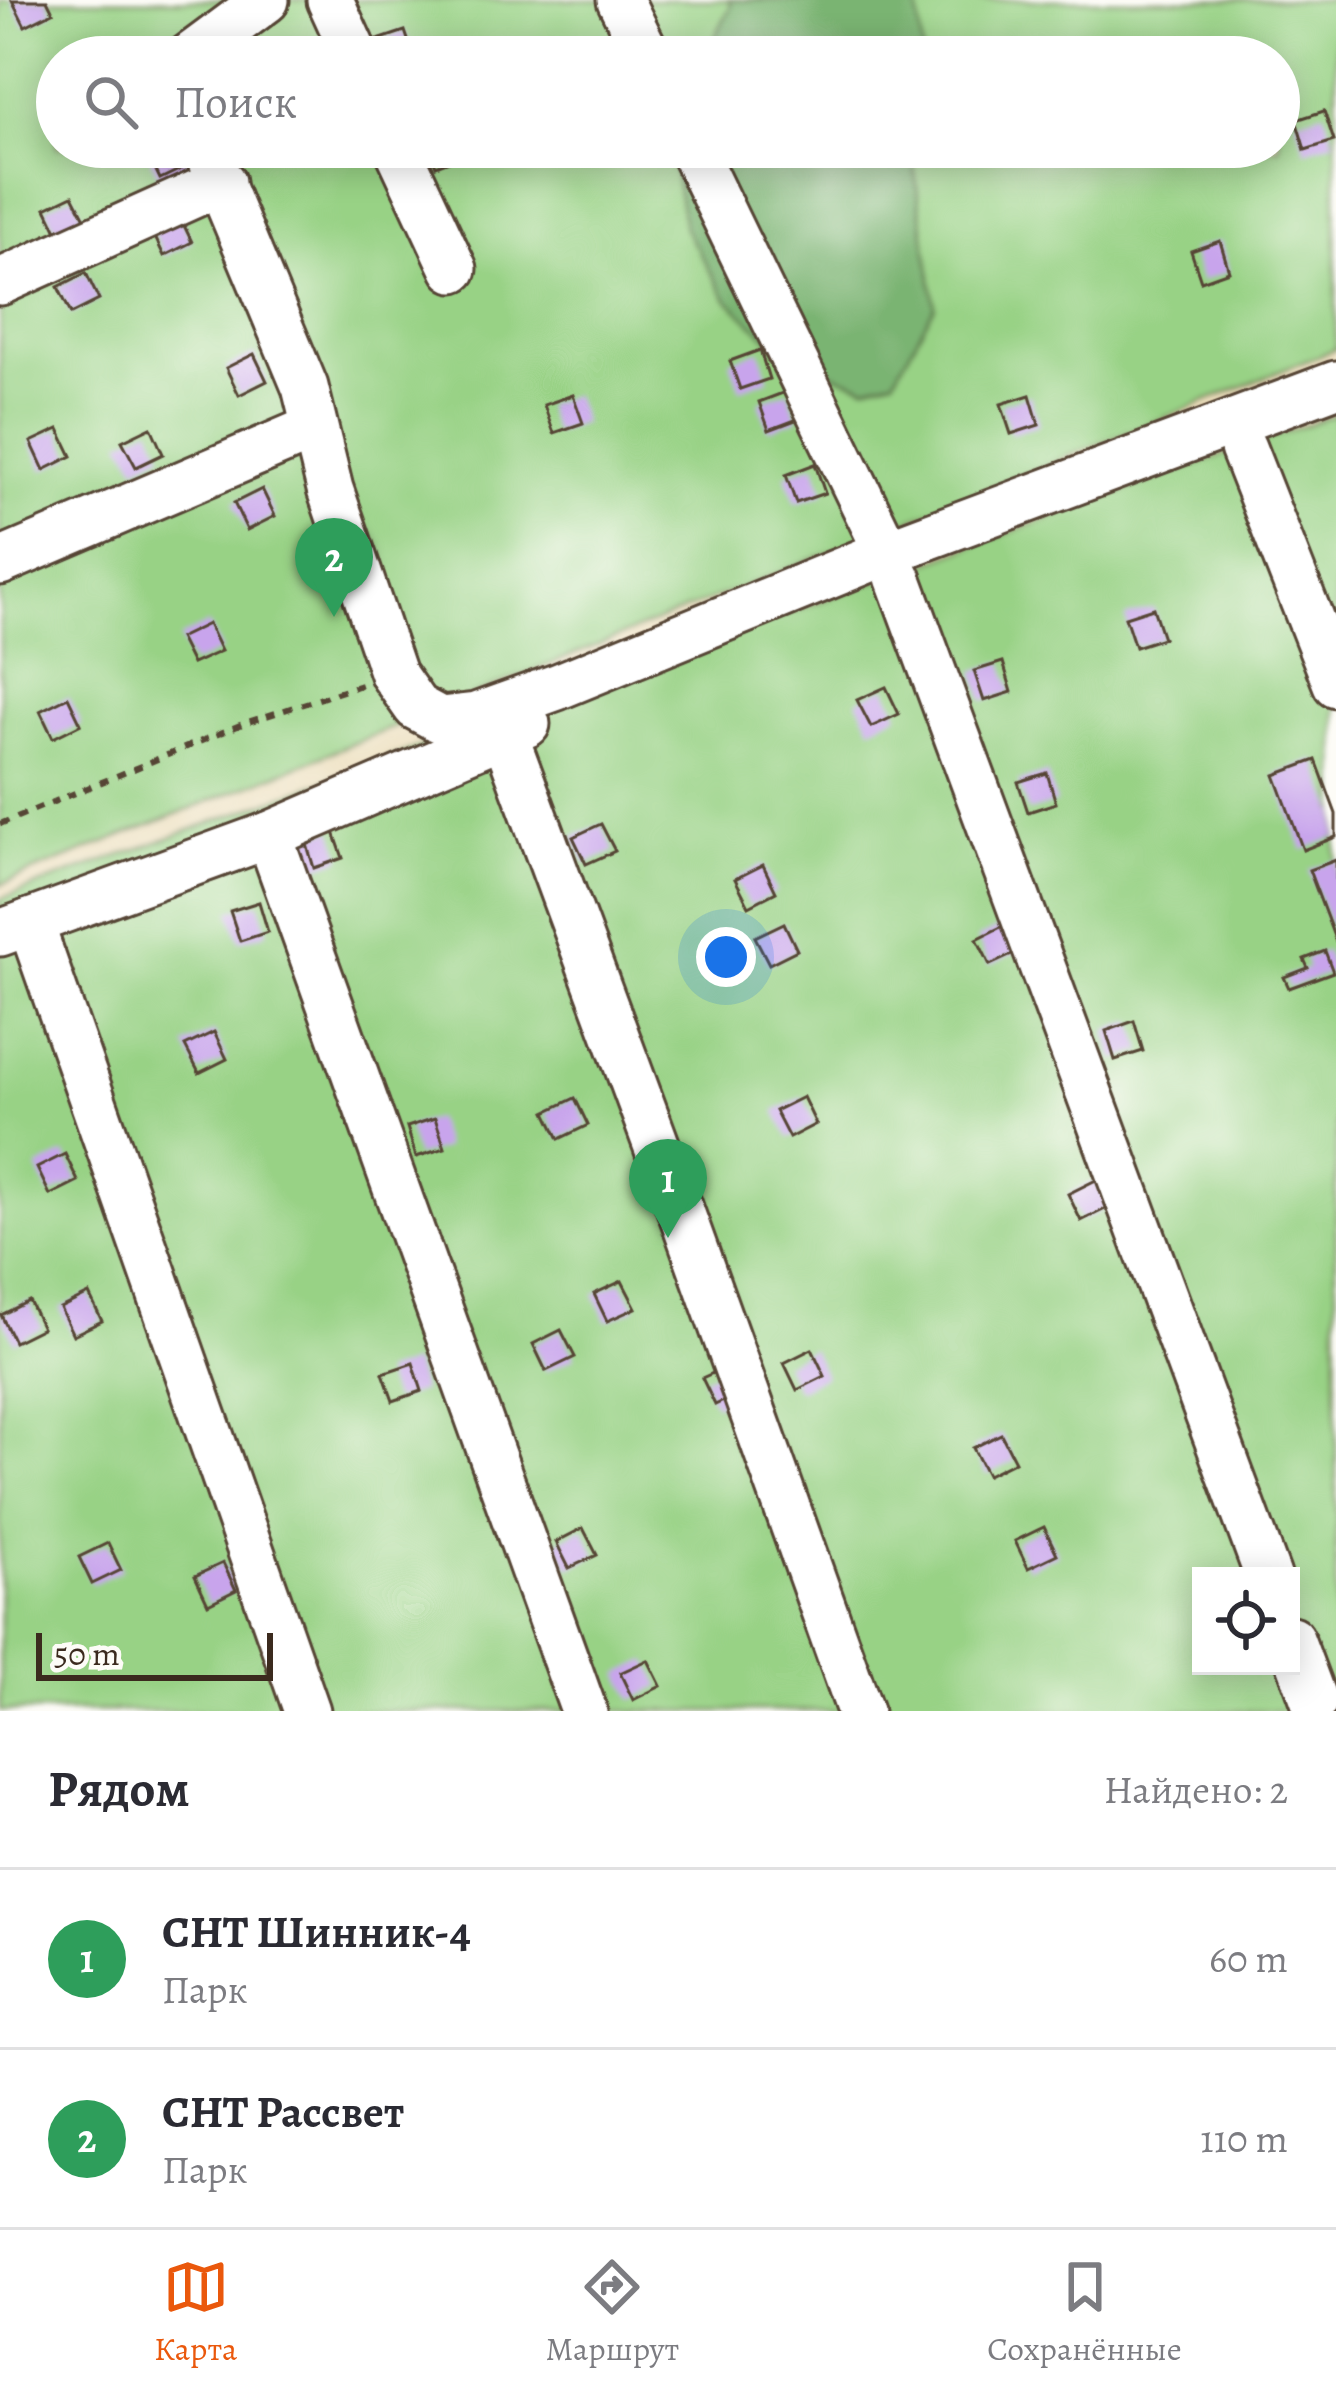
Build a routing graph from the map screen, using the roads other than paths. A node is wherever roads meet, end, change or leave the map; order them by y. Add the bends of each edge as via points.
1 (266, 0) edge
2 (330, 0) edge
3 (620, 0) edge
4 (217, 36) edge
5 (346, 36) edge
6 (638, 36) edge
7 (209, 168) edge
8 (215, 168) edge
9 (408, 168) edge
10 (701, 168) edge
11 (454, 269) dead end
12 (0, 282) edge
13 (1336, 384) edge
14 (1336, 414) edge
15 (314, 428) junction
16 (1244, 448) junction
17 (0, 562) edge
18 (892, 564) junction
19 (1336, 684) edge
20 (504, 734) junction
21 (268, 836) junction
22 (15, 927) edge
23 (1265, 1567) edge
24 (1300, 1665) edge
25 (1313, 1702) edge
26 (308, 1711) edge
27 (584, 1711) edge
28 (860, 1711) edge

1 - 4 lane
2 - 5 lane
3 - 6 lane
7 - 12 lane
8 - 15 lane via 305,387
9 - 11 lane
10 - 18 lane
13 - 18 lane
14 - 16 lane
15 - 17 lane
15 - 18 lane via 393,674 416,707 440,720 476,716
16 - 18 lane
16 - 19 lane
18 - 20 lane
18 - 23 lane
20 - 21 lane
20 - 28 lane
21 - 22 lane
21 - 27 lane
22 - 26 lane
24 - 25 lane

